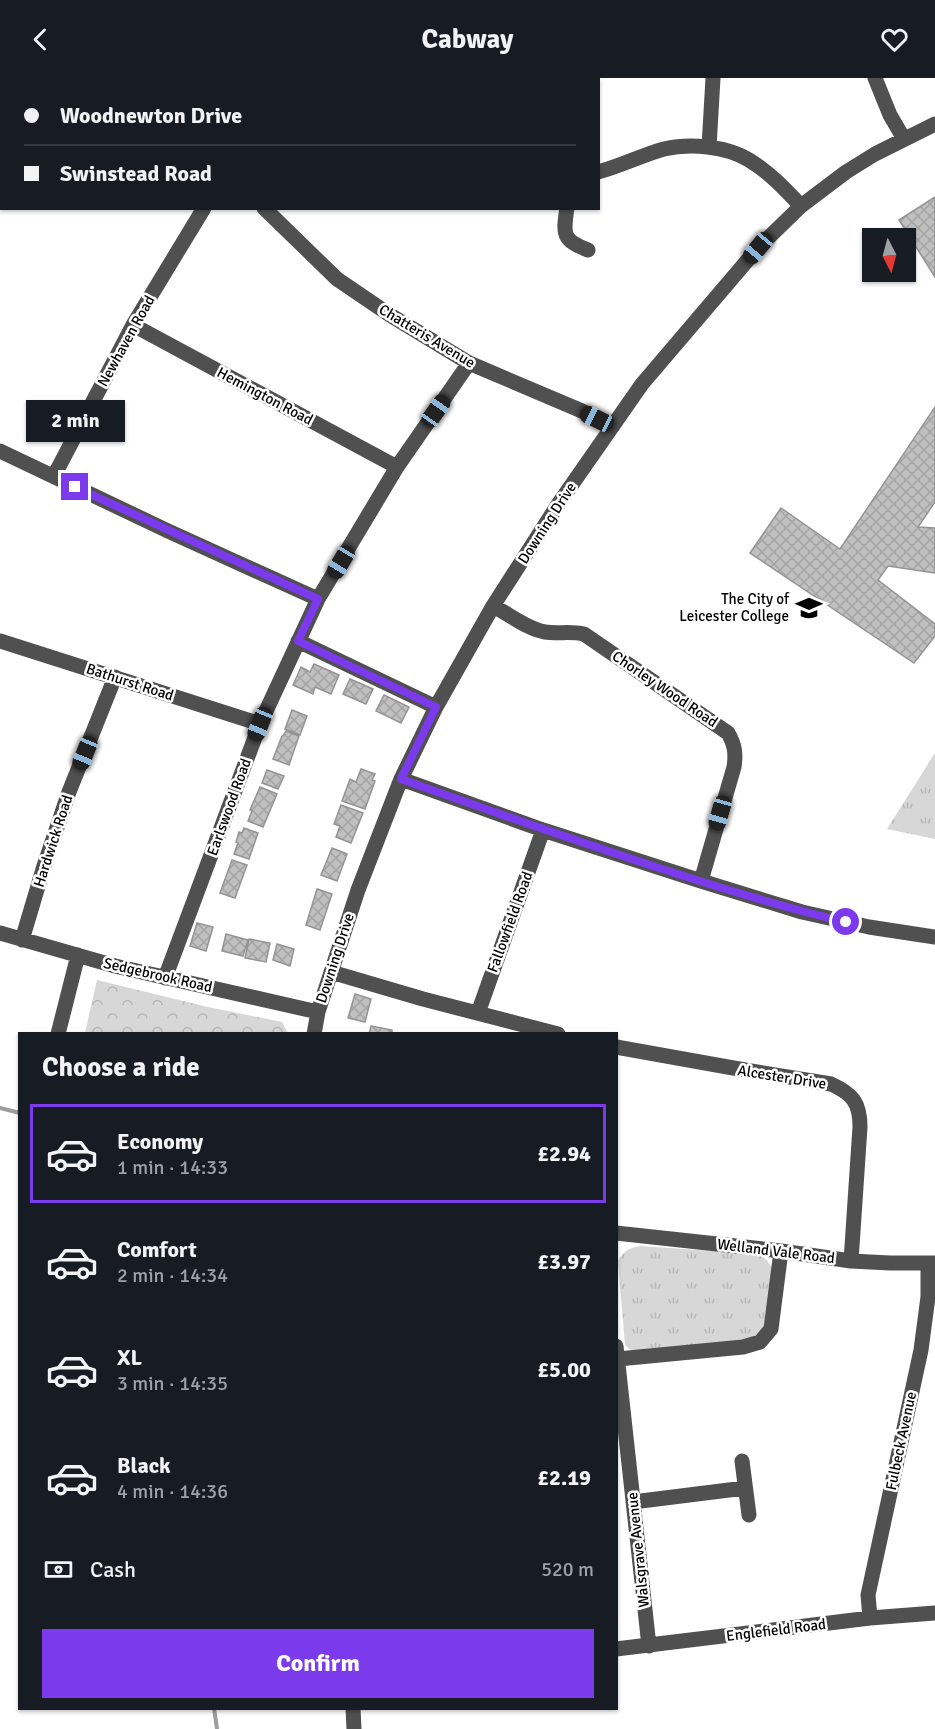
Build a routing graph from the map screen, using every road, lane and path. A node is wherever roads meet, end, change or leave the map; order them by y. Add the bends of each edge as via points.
1 (713, 78) edge
2 (875, 78) edge
3 (935, 124) edge
4 (904, 139) junction
5 (709, 147) junction
6 (600, 171) edge
7 (801, 206) junction
8 (203, 210) edge
9 (266, 210) edge
10 (567, 210) edge
11 (588, 250) dead end
12 (134, 325) junction
13 (469, 363) junction
14 (613, 426) junction
15 (2, 458) edge
16 (397, 467) junction
17 (54, 476) junction
18 (318, 599) junction
19 (493, 606) junction
20 (0, 641) edge
21 (298, 641) junction
22 (115, 677) junction
23 (436, 707) junction
24 (260, 724) junction
25 (401, 779) junction
26 (543, 830) junction
27 (701, 882) junction
28 (0, 933) edge
29 (935, 937) edge
30 (22, 940) junction
31 (78, 955) junction
32 (331, 972) junction
33 (165, 978) junction
34 (318, 1012) junction
35 (478, 1014) junction
36 (59, 1032) edge
37 (314, 1032) edge
38 (550, 1032) edge
39 (618, 1047) edge
40 (618, 1233) edge
41 (782, 1251) junction
42 (851, 1261) junction
43 (932, 1263) edge
44 (618, 1353) edge
45 (618, 1362) edge
46 (741, 1461) dead end
47 (745, 1488) junction
48 (633, 1502) junction
49 (749, 1515) dead end
50 (935, 1613) edge
51 (870, 1618) junction
52 (649, 1646) junction
53 (618, 1650) edge
54 (352, 1710) edge
55 (354, 1729) edge

1 - 5 street
2 - 4 street
3 - 4 street, Downing Drive
4 - 7 street, Downing Drive via 846,172
5 - 6 street via 664,150
5 - 7 street via 748,159
7 - 14 street, Downing Drive via 758,248 642,384
8 - 12 street, Newhaven Road
9 - 13 street, Chatteris Avenue via 337,279
10 - 11 street via 567,238
12 - 16 street, Hemington Road
12 - 17 street, Newhaven Road
13 - 14 street, Chatteris Avenue
13 - 16 street, Earlswood Road
14 - 19 street, Downing Drive
15 - 17 street
16 - 18 street, Earlswood Road
17 - 18 street
18 - 21 street, Earlswood Road
19 - 23 street, Downing Drive
19 - 27 street, Chorley Wood Road via 542,632 584,634 728,733 736,754 734,767
20 - 22 street, Bathurst Road
21 - 23 street
21 - 24 street, Earlswood Road
22 - 24 street, Bathurst Road
22 - 30 street, Hardwick Road via 66,802
23 - 25 street, Downing Drive
24 - 33 street, Earlswood Road
25 - 26 street
25 - 32 street, Downing Drive
26 - 27 street
26 - 35 street, Fallowfield Road
27 - 29 street via 801,912
28 - 30 street, Sedgebrook Road
30 - 31 street, Sedgebrook Road
31 - 33 street, Sedgebrook Road
31 - 36 street
32 - 34 street, Downing Drive
32 - 35 street
33 - 34 street, Sedgebrook Road
34 - 37 street, Downing Drive
35 - 38 street
39 - 42 street, Alcester Drive via 831,1084 853,1097 860,1113 860,1127
40 - 41 street, Welland Vale Road
41 - 42 street, Welland Vale Road
41 - 44 street via 771,1329 760,1342 743,1347
42 - 43 street, Welland Vale Road
43 - 51 street, Fulbeck Avenue via 925,1323 868,1595
45 - 48 street, Walsgrave Avenue
46 - 47 street
47 - 48 street
47 - 49 street
48 - 52 street, Walsgrave Avenue
50 - 51 street, Englefield Road
51 - 52 street, Englefield Road
52 - 53 street, Englefield Road
54 - 55 street

